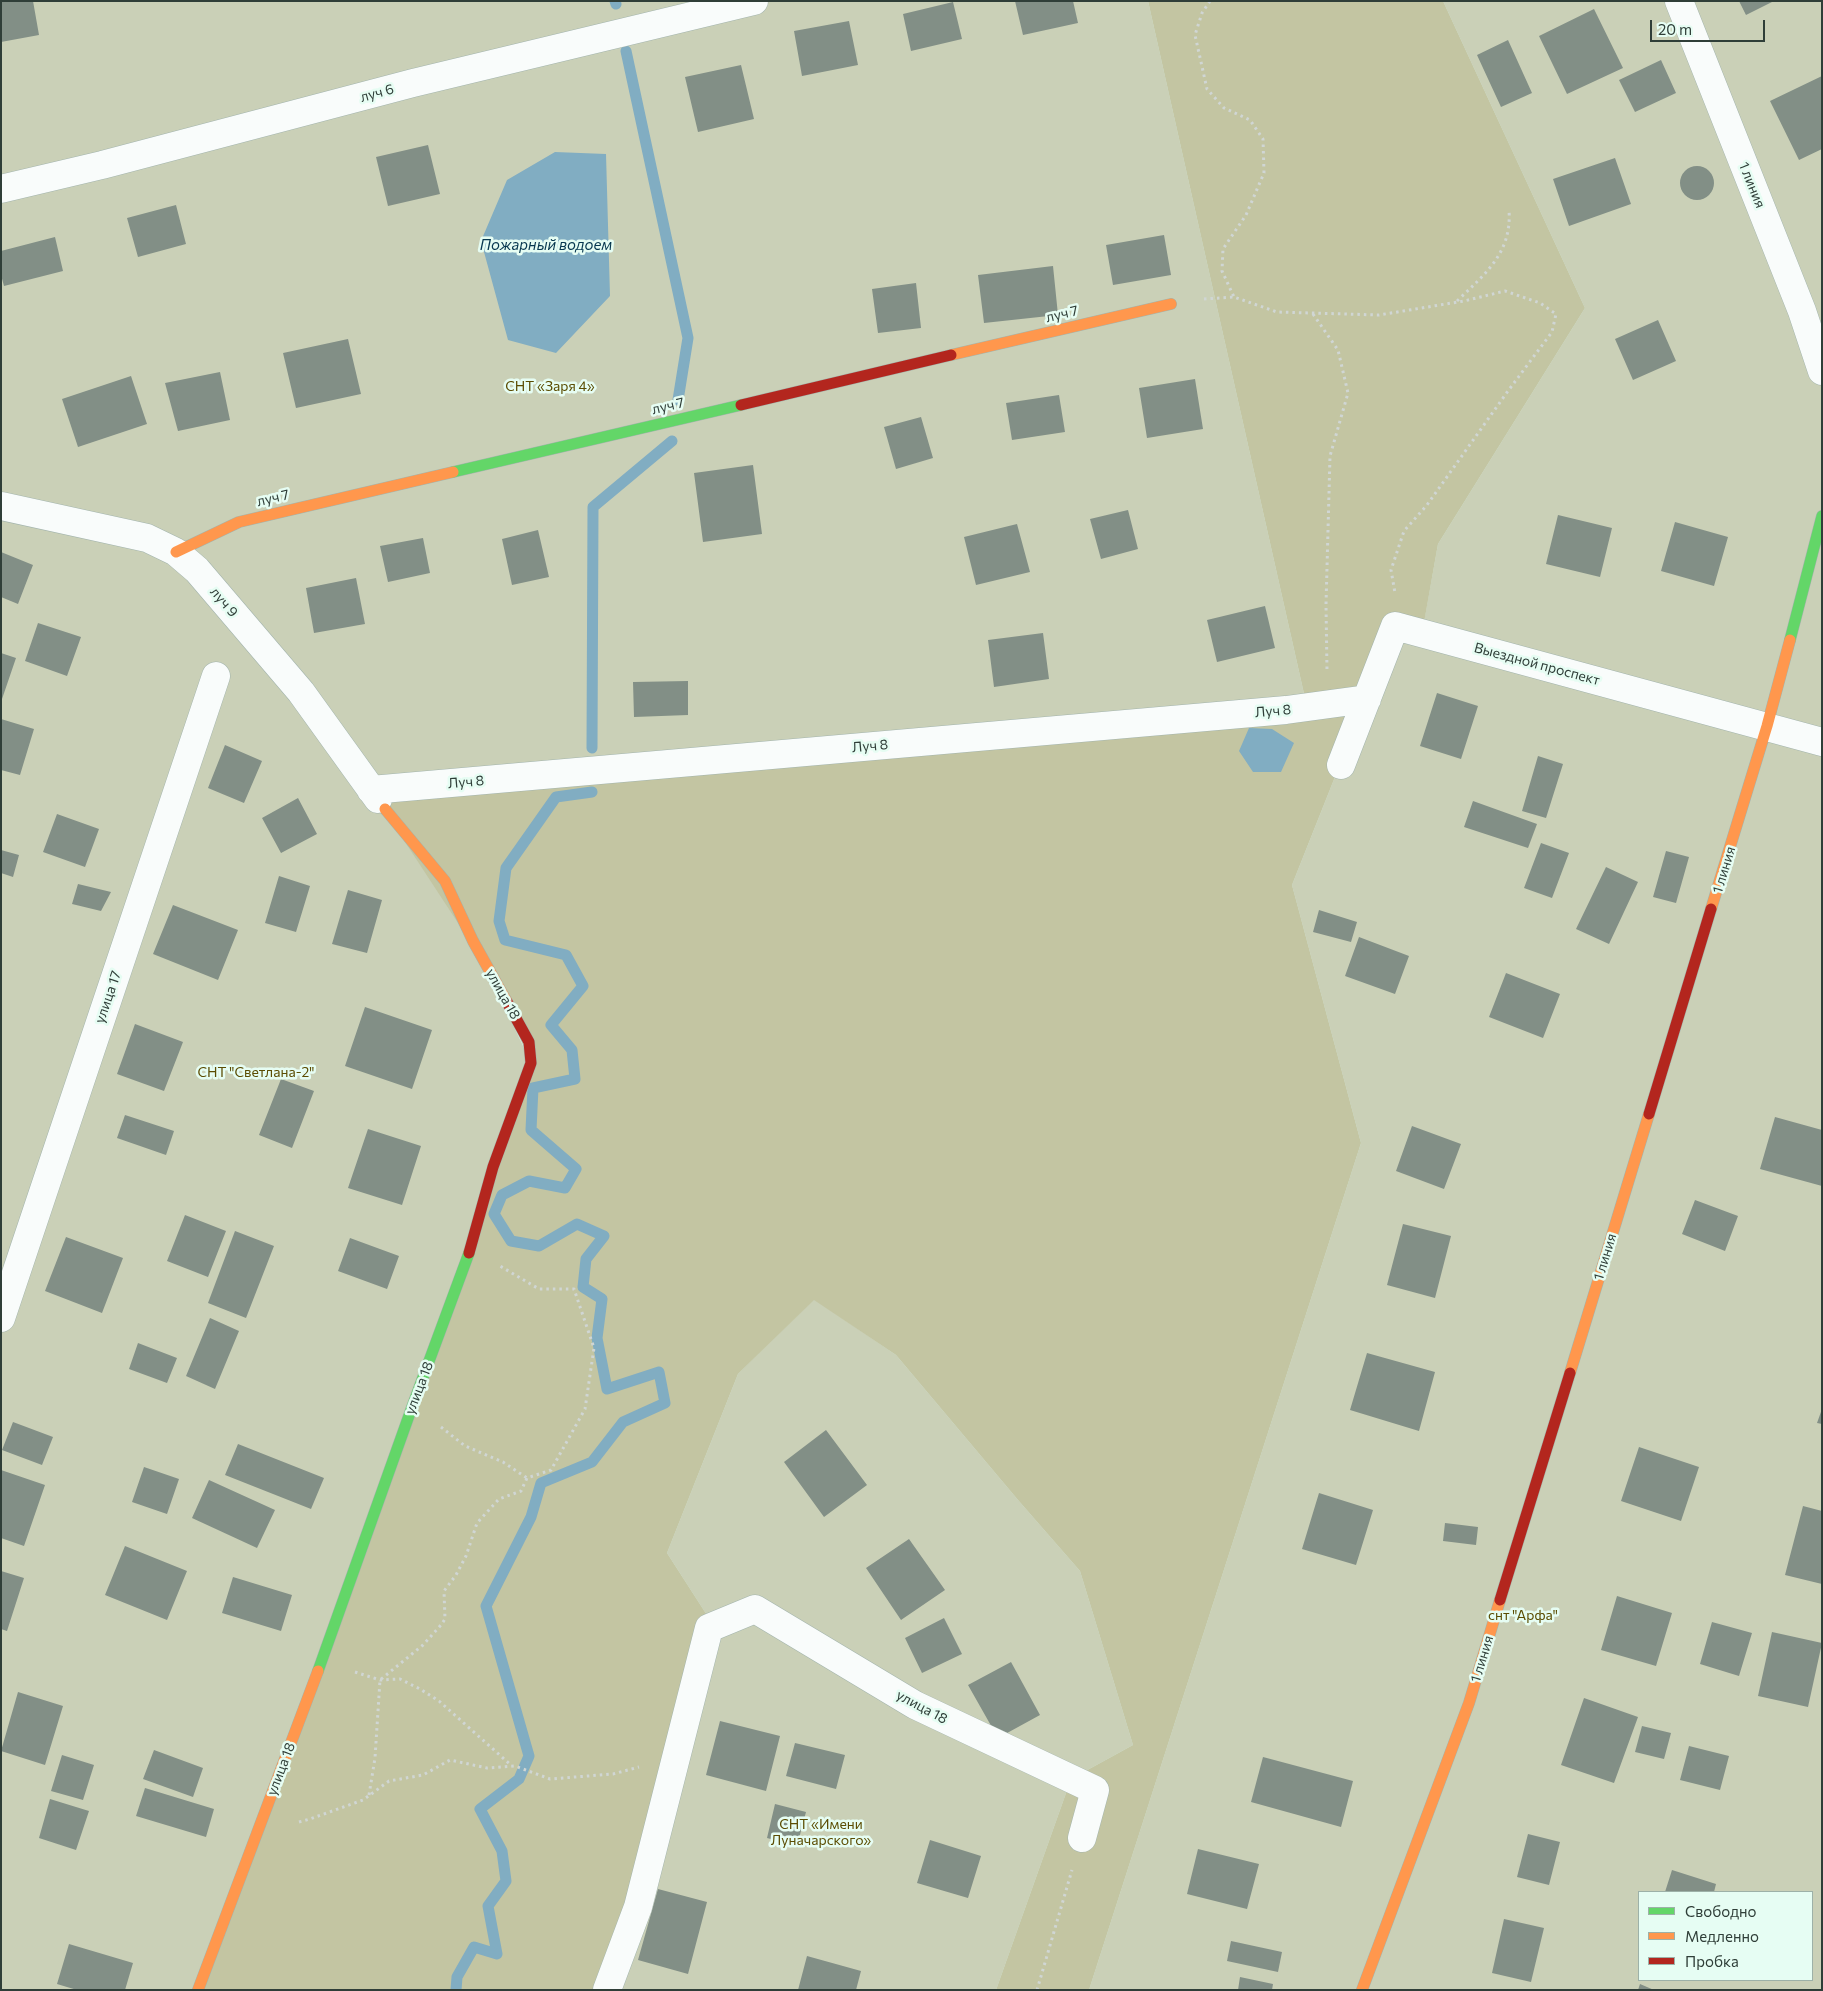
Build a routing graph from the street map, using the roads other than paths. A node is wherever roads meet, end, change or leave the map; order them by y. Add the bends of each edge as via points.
1 (754, 1) edge
2 (1680, 1) edge
3 (1, 189) edge
4 (1171, 304) road end
5 (1822, 371) edge
6 (1, 506) edge
7 (1822, 516) edge
8 (176, 552) junction
9 (216, 676) dead end
10 (1368, 699) junction
11 (1767, 726) junction
12 (1822, 742) edge
13 (1341, 765) dead end
14 (378, 799) junction
15 (1, 1318) edge
16 (1082, 1838) road end
17 (198, 1990) edge
18 (607, 1990) edge
19 (1362, 1990) edge

1 - 3 street, луч 6 via 413,83
2 - 5 street, 1 линия via 1802,311
4 - 8 street, луч 7 via 239,522
6 - 8 street, луч 9 via 147,538
7 - 11 street, 1 линия
8 - 14 street, луч 9 via 197,570 302,692
9 - 15 street, улица 17
10 - 11 street, Выездной проспект via 1395,626
10 - 13 street, Выездной проспект
10 - 14 street, Луч 8
11 - 12 street, Выездной проспект
11 - 19 street, 1 линия via 1469,1703
14 - 17 street, улица 18 via 445,881 473,941 528,1042 531,1063 493,1167 471,1249 322,1661
16 - 18 street, улица 18 via 1095,1790 915,1705 755,1609 709,1628 638,1907

